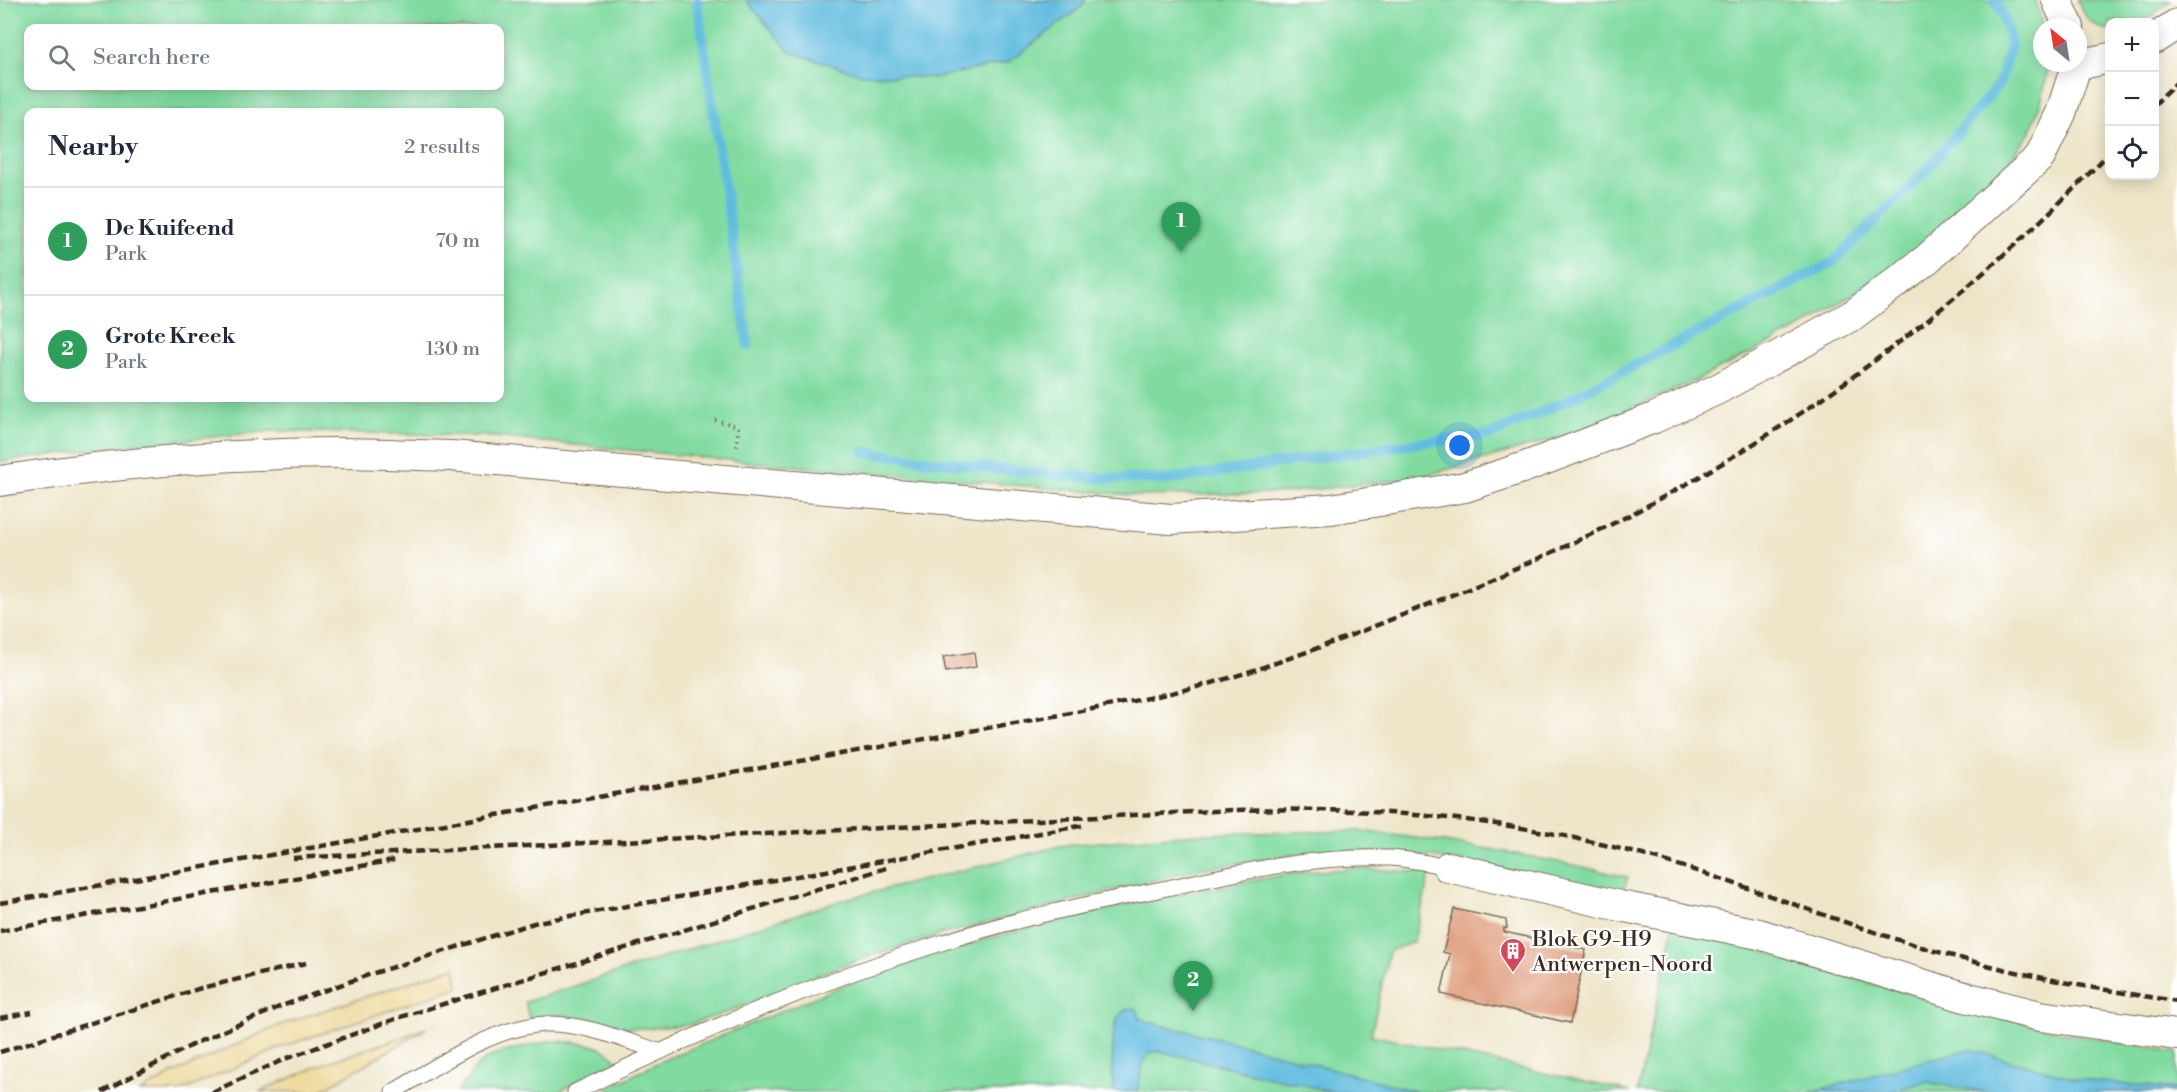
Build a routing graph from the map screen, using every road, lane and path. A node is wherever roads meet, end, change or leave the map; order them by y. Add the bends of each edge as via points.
1 (2057, 0) edge
2 (2065, 18) edge
3 (2177, 24) edge
4 (2159, 36) edge
5 (2105, 59) edge
6 (2087, 62) edge
7 (2074, 72) edge
8 (715, 420) dead end
9 (733, 480) junction
10 (0, 481) edge
11 (1448, 867) joint
12 (2177, 1035) edge
13 (658, 1051) junction
14 (393, 1092) edge
15 (575, 1092) edge

1 - 2 street
3 - 4 street
5 - 6 street
7 - 9 street via 2040,157 1927,259 1853,315 1706,395 1525,468 1465,487 1331,509 1171,519
8 - 9 path via 738,428
9 - 10 street via 451,456 332,453 204,458
11 - 12 street via 1759,934 2040,1016
11 - 13 lane via 1390,858 1334,860 1250,870 1090,904 907,954
13 - 14 lane via 574,1027 548,1024 515,1029 484,1040
13 - 15 lane

